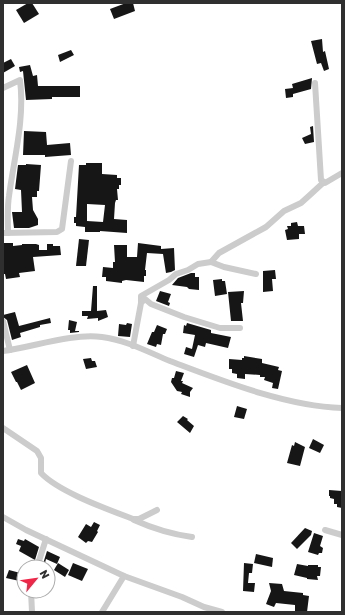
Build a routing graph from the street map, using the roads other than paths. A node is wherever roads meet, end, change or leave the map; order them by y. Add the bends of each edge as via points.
1 (315, 83) dead end
2 (3, 88) edge
3 (71, 161) dead end
4 (342, 173) edge
5 (324, 182) junction
6 (5, 233) edge
7 (211, 262) junction
8 (256, 274) dead end
9 (141, 302) junction
10 (3, 321) edge
11 (240, 328) dead end
12 (133, 346) junction
13 (10, 350) junction
14 (3, 351) edge
15 (342, 408) edge
16 (3, 428) edge
17 (157, 510) dead end
18 (3, 517) edge
19 (132, 519) junction
20 (325, 530) dead end
21 (342, 535) edge
22 (192, 537) dead end
23 (46, 539) junction
24 (40, 559) edge
25 (124, 576) junction
26 (31, 599) edge
27 (32, 612) edge
28 (102, 612) edge
29 (222, 612) edge

1 - 5 street via 321,180
2 - 6 street via 20,80 18,139
3 - 6 street via 62,229 57,232
4 - 5 street
5 - 7 street via 300,203 284,210 266,227 219,253
7 - 8 street
7 - 9 street via 198,264 176,274 141,296
9 - 11 street via 145,299 151,304 184,317 220,328
9 - 12 street
10 - 13 street
12 - 13 street via 101,337 86,337
12 - 15 street via 255,391 320,407
13 - 14 street
16 - 19 street via 37,451 41,458 41,473 49,480
17 - 19 street via 139,519
18 - 23 street
19 - 22 street via 170,534
20 - 21 street
23 - 24 street
23 - 25 street
25 - 28 street
25 - 29 street
26 - 27 street

